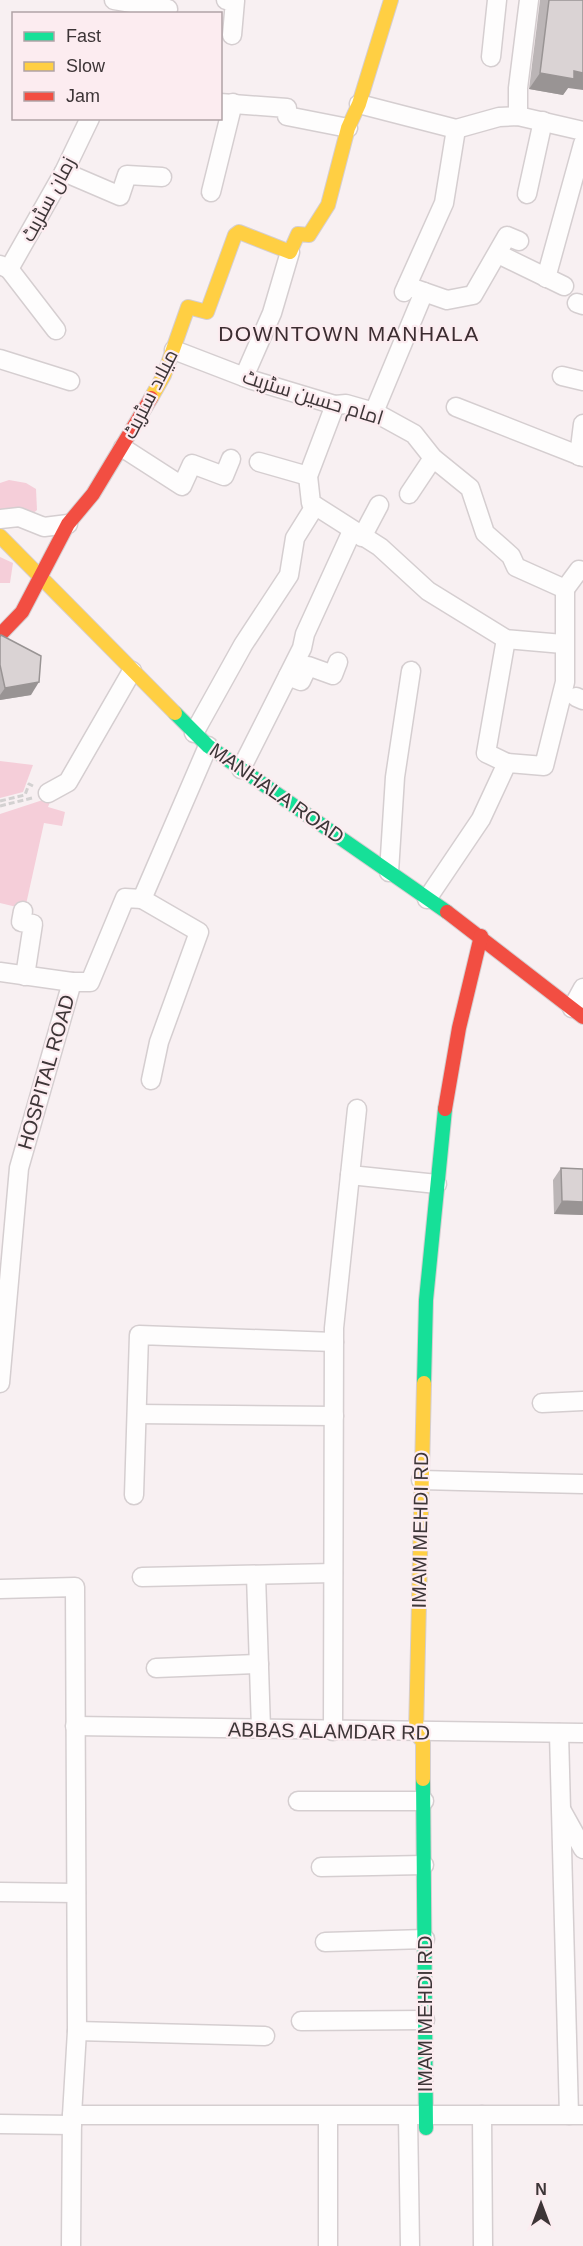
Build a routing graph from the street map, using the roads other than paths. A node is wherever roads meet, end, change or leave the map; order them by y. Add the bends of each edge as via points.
1 (114, 0) edge
2 (226, 0) edge
3 (392, 0) edge
4 (497, 0) edge
5 (529, 0) edge
6 (170, 8) edge
7 (232, 35) dead end
8 (491, 57) dead end
9 (227, 103) edge
10 (359, 104) junction
11 (519, 116) junction
12 (89, 120) edge
13 (543, 121) junction
14 (348, 128) junction
15 (456, 129) junction
16 (583, 131) edge
17 (583, 144) edge
18 (64, 172) junction
19 (162, 177) dead end
20 (211, 192) dead end
21 (527, 194) dead end
22 (519, 241) dead end
23 (290, 252) junction
24 (498, 254) junction
25 (5, 267) edge
26 (546, 278) junction
27 (564, 286) dead end
28 (412, 290) junction
29 (56, 330) dead end
30 (174, 350) junction
31 (0, 359) edge
32 (562, 376) dead end
33 (244, 377) junction
34 (70, 381) dead end
35 (583, 381) edge
36 (335, 405) junction
37 (456, 407) dead end
38 (374, 412) junction
39 (583, 424) edge
40 (123, 448) junction
41 (581, 456) edge
42 (433, 458) junction
43 (231, 459) dead end
44 (259, 462) dead end
45 (308, 476) junction
46 (409, 494) dead end
47 (379, 504) dead end
48 (315, 506) junction
49 (0, 519) edge
50 (68, 524) junction
51 (357, 534) junction
52 (0, 536) edge
53 (583, 571) edge
54 (40, 578) junction
55 (565, 589) junction
56 (3, 627) edge
57 (506, 639) junction
58 (562, 644) dead end
59 (338, 662) dead end
60 (132, 671) junction
61 (411, 671) dead end
62 (288, 676) junction
63 (194, 733) junction
64 (208, 746) junction
65 (507, 763) junction
66 (241, 769) junction
67 (48, 793) road end
68 (389, 872) junction
69 (142, 898) junction
70 (427, 898) junction
71 (23, 911) dead end
72 (481, 936) junction
73 (0, 972) edge
74 (25, 976) junction
75 (72, 982) junction
76 (583, 988) edge
77 (578, 1012) edge
78 (151, 1080) dead end
79 (357, 1109) dead end
80 (350, 1175) junction
81 (9, 1181) edge
82 (437, 1184) junction
83 (334, 1342) junction
84 (0, 1383) edge
85 (583, 1401) edge
86 (542, 1402) dead end
87 (137, 1414) junction
88 (334, 1416) junction
89 (421, 1480) junction
90 (583, 1484) edge
91 (134, 1495) dead end
92 (333, 1573) junction
93 (256, 1575) junction
94 (142, 1577) dead end
95 (0, 1589) edge
96 (259, 1664) junction
97 (156, 1668) dead end
98 (75, 1726) junction
99 (261, 1729) junction
100 (333, 1731) junction
101 (416, 1733) junction
102 (559, 1733) junction
103 (583, 1733) edge
104 (423, 1801) junction
105 (298, 1802) dead end
106 (561, 1809) junction
107 (583, 1849) edge
108 (424, 1865) junction
109 (321, 1867) dead end
110 (0, 1892) edge
111 (76, 1893) junction
112 (425, 1938) junction
113 (325, 1942) dead end
114 (425, 2020) junction
115 (301, 2021) dead end
116 (77, 2031) junction
117 (265, 2036) dead end
118 (482, 2115) junction
119 (576, 2115) edge
120 (328, 2116) junction
121 (72, 2120) junction
122 (420, 2120) junction
123 (0, 2124) edge
124 (71, 2246) edge
125 (328, 2246) edge
126 (410, 2246) edge
127 (483, 2246) edge

1 - 6 street
2 - 7 street via 235,1
3 - 10 street
4 - 8 street
5 - 11 street
9 - 14 street via 287,108 287,116
9 - 20 street
10 - 14 street
10 - 15 street
11 - 13 street
11 - 15 street via 499,117
12 - 18 street, زمان سٹریٹ
13 - 16 street
13 - 21 street
14 - 23 street via 328,205 309,236 298,234
15 - 28 street via 444,203
17 - 26 street
18 - 19 street via 120,196 127,175
18 - 25 street, زمان سٹریٹ
22 - 24 street via 507,236
23 - 30 street, میلاد سٹریٹ via 239,232 207,312 188,307
23 - 33 street via 272,313
24 - 26 street
24 - 28 street via 473,295 447,300
25 - 29 street
26 - 27 street
28 - 38 street
30 - 33 street, امام حسین سٹریٹ
30 - 40 street, میلاد سٹریٹ
31 - 34 street
32 - 35 street
33 - 36 street, امام حسین سٹریٹ
36 - 38 street, امام حسین سٹریٹ
36 - 45 street
37 - 41 street
38 - 42 street, امام حسین سٹریٹ via 414,434
39 - 41 street
40 - 43 street via 182,486 192,464 224,476
40 - 50 street, میلاد سٹریٹ
42 - 46 street
42 - 55 street, امام حسین سٹریٹ via 470,488 485,533 511,556 516,567
44 - 45 street
45 - 48 street via 311,503
47 - 51 street
48 - 51 street
48 - 63 street via 295,538 289,575 243,645
49 - 50 street via 19,517 44,526
50 - 54 street, میلاد سٹریٹ
51 - 57 street via 380,547 428,591
51 - 62 street
52 - 54 street, MANHALA ROAD
53 - 55 street via 579,570
54 - 56 street, میلاد سٹریٹ via 22,612
54 - 60 street, MANHALA ROAD
55 - 65 street via 565,682 544,766
57 - 58 street
57 - 65 street via 486,753
59 - 62 street via 333,675 308,666 301,681
60 - 63 street, MANHALA ROAD
60 - 67 street via 68,782
61 - 68 street via 394,777
62 - 66 street
63 - 64 street, MANHALA ROAD
64 - 66 street, MANHALA ROAD
64 - 69 street
65 - 70 street via 481,819
66 - 68 street, MANHALA ROAD
68 - 70 street, MANHALA ROAD
69 - 75 street, HOSPITAL ROAD via 125,898 90,982
69 - 78 street via 199,932 159,1042
70 - 72 street, MANHALA ROAD
71 - 74 street via 21,922 33,924
72 - 77 street, MANHALA ROAD
72 - 82 street, IMAM MEHDI RD via 457,1026
73 - 74 street
74 - 75 street
75 - 81 street, HOSPITAL ROAD via 19,1168
76 - 77 street
79 - 80 street
80 - 82 street
80 - 83 street
81 - 84 street, HOSPITAL ROAD
82 - 89 street, IMAM MEHDI RD via 426,1300
83 - 87 street via 139,1335
83 - 88 street
85 - 86 street
87 - 88 street
87 - 91 street
88 - 92 street
89 - 90 street
89 - 101 street, IMAM MEHDI RD
92 - 93 street
92 - 100 street
93 - 94 street
93 - 96 street
95 - 98 street via 75,1587
96 - 97 street
96 - 99 street
98 - 99 street, ABBAS ALAMDAR RD
98 - 111 street
99 - 100 street, ABBAS ALAMDAR RD
100 - 101 street, ABBAS ALAMDAR RD
101 - 102 street, ABBAS ALAMDAR RD
101 - 104 street, IMAM MEHDI RD via 423,1742
102 - 103 street, ABBAS ALAMDAR RD
102 - 106 street
104 - 105 street
104 - 108 street, IMAM MEHDI RD
106 - 107 street
106 - 119 street
108 - 109 street
108 - 112 street, IMAM MEHDI RD
110 - 111 street
111 - 116 street
112 - 113 street
112 - 114 street, IMAM MEHDI RD
114 - 115 street
114 - 122 street, IMAM MEHDI RD
116 - 117 street
116 - 121 street
118 - 119 street
118 - 122 street
118 - 127 street
120 - 121 street
120 - 122 street
120 - 125 street
121 - 123 street
121 - 124 street
122 - 126 street

